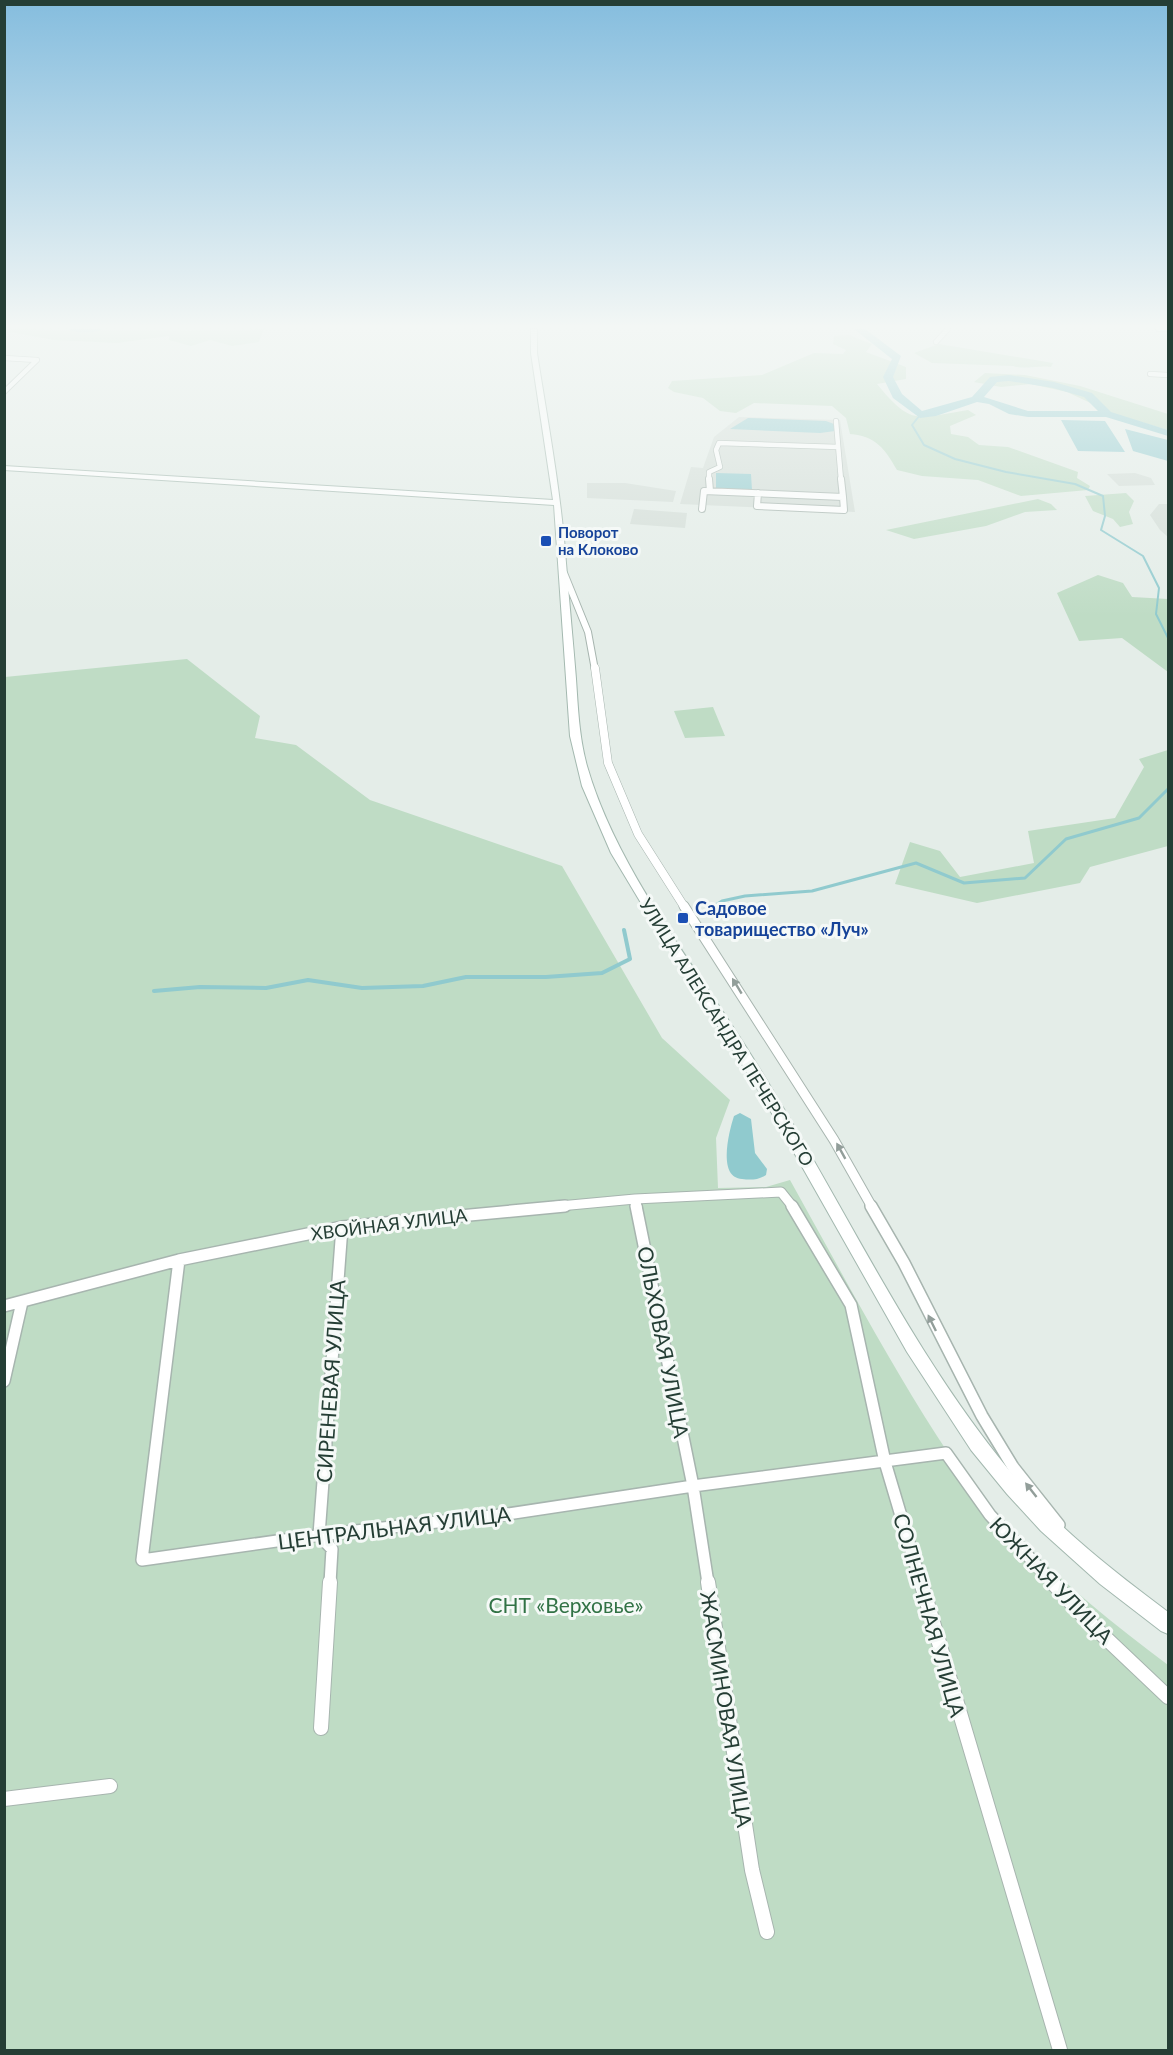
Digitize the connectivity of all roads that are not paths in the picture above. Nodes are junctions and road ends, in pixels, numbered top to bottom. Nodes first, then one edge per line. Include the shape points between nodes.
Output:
1 (545, 425) edge
2 (836, 425) edge
3 (838, 447) junction
4 (4, 468) edge
5 (710, 491) junction
6 (758, 494) junction
7 (843, 497) junction
8 (557, 503) junction
9 (702, 509) dead end
10 (563, 571) junction
11 (781, 1192) joint
12 (635, 1199) junction
13 (342, 1227) junction
14 (179, 1260) junction
15 (22, 1302) junction
16 (4, 1306) edge
17 (4, 1381) edge
18 (946, 1453) joint
19 (885, 1462) junction
20 (693, 1486) junction
21 (319, 1535) junction
22 (1080, 1553) junction
23 (1168, 1624) edge
24 (1168, 1697) edge
25 (321, 1728) dead end
26 (110, 1786) dead end
27 (4, 1799) edge
28 (767, 1932) dead end
29 (1060, 2050) edge

1 - 8 main road, УЛИЦА АЛЕКСАНДРА ПЕЧЕРСКОГО
2 - 3 street
3 - 5 street via 719,443 716,450 720,467 709,472
3 - 7 street
4 - 8 main road
5 - 6 street
5 - 9 street via 704,491
6 - 7 street
6 - 7 street via 757,506 844,510
8 - 10 main road, УЛИЦА АЛЕКСАНДРА ПЕЧЕРСКОГО
22 -> 10 street via 1013,1467 981,1416 904,1263 834,1140 638,834 608,764 588,632
10 - 22 main road, УЛИЦА АЛЕКСАНДРА ПЕЧЕРСКОГО via 575,736 582,772 608,838 771,1098 932,1376 1015,1490
11 - 12 street, ХВОЙНАЯ УЛИЦА
11 - 19 street, СОЛНЕЧНАЯ УЛИЦА via 851,1305
12 - 13 street, ХВОЙНАЯ УЛИЦА
12 - 20 street, ОЛЬХОВАЯ УЛИЦА
13 - 14 street, ХВОЙНАЯ УЛИЦА
13 - 21 street, СИРЕНЕВАЯ УЛИЦА
14 - 15 street, ХВОЙНАЯ УЛИЦА
14 - 21 street, ЦЕНТРАЛЬНАЯ УЛИЦА via 142,1560
15 - 16 street, ХВОЙНАЯ УЛИЦА
15 - 17 street
18 - 19 street, ЦЕНТРАЛЬНАЯ УЛИЦА
18 - 24 street, ЮЖНАЯ УЛИЦА via 990,1515 1092,1624
19 - 20 street, ЦЕНТРАЛЬНАЯ УЛИЦА
19 - 29 street, СОЛНЕЧНАЯ УЛИЦА
20 - 21 street, ЦЕНТРАЛЬНАЯ УЛИЦА via 501,1515
20 - 28 street, ЖАСМИНОВАЯ УЛИЦА via 752,1870
21 - 25 street via 332,1549
22 - 23 main road, УЛИЦА АЛЕКСАНДРА ПЕЧЕРСКОГО
26 - 27 street

